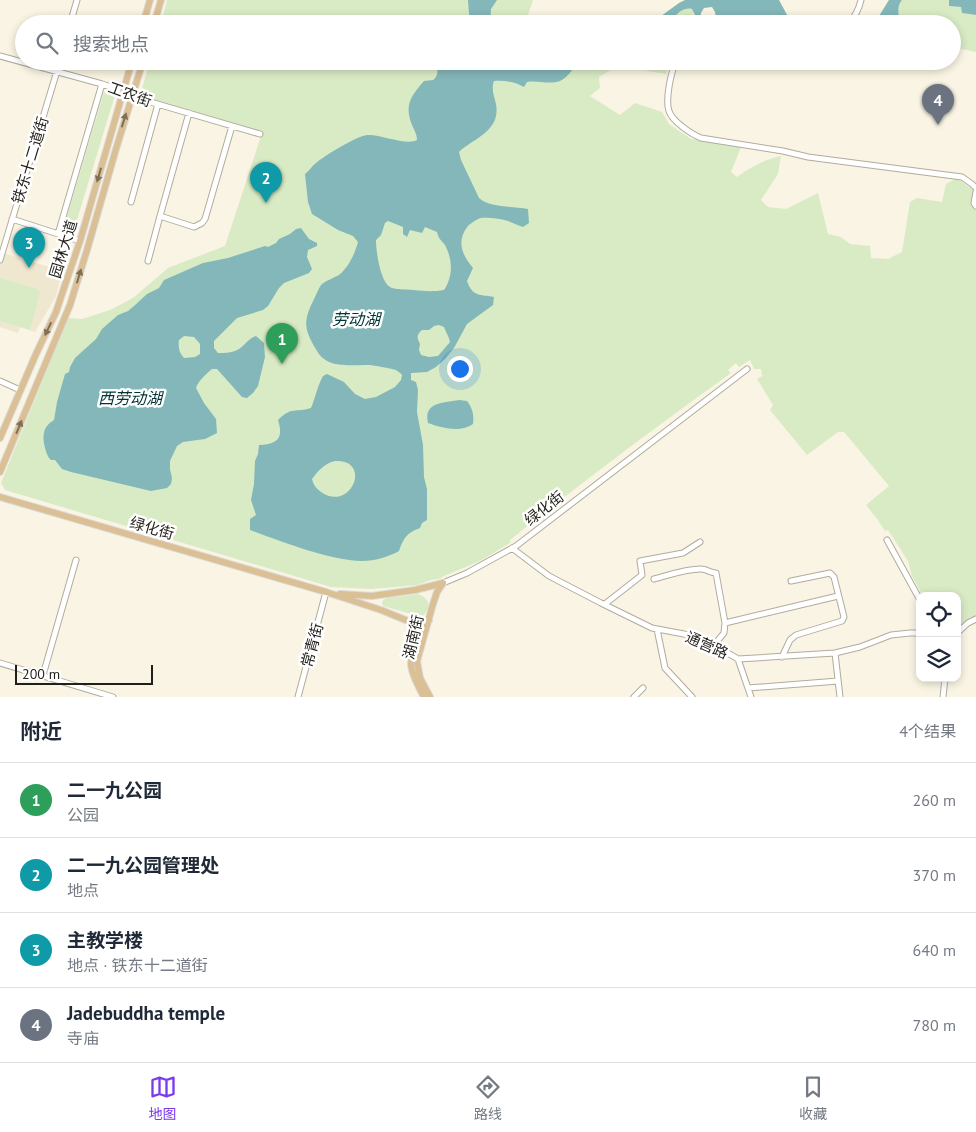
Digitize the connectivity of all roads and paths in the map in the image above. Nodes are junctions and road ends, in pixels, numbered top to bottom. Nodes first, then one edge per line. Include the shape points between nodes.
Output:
1 (77, 0) edge
2 (150, 0) edge
3 (161, 0) edge
4 (860, 0) edge
5 (73, 15) edge
6 (146, 15) edge
7 (157, 15) edge
8 (855, 15) edge
9 (0, 56) edge
10 (15, 60) edge
11 (50, 70) edge
12 (130, 70) edge
13 (140, 70) edge
14 (673, 70) edge
15 (57, 72) junction
16 (126, 83) junction
17 (102, 84) junction
18 (123, 90) junction
19 (133, 94) junction
20 (158, 104) junction
21 (189, 113) junction
22 (232, 126) junction
23 (260, 134) dead end
24 (976, 188) edge
25 (976, 192) edge
26 (131, 202) dead end
27 (976, 206) edge
28 (160, 216) junction
29 (12, 219) junction
30 (58, 234) junction
31 (80, 240) junction
32 (0, 260) edge
33 (148, 261) dead end
34 (747, 369) dead end
35 (0, 381) edge
36 (20, 390) junction
37 (0, 438) edge
38 (0, 472) edge
39 (0, 497) edge
40 (887, 540) dead end
41 (700, 542) dead end
42 (512, 548) junction
43 (76, 560) dead end
44 (654, 579) dead end
45 (791, 581) dead end
46 (443, 583) junction
47 (416, 590) junction
48 (326, 592) junction
49 (916, 593) edge
50 (384, 594) junction
51 (838, 596) junction
52 (433, 604) junction
53 (605, 604) junction
54 (381, 610) junction
55 (976, 619) edge
56 (429, 620) junction
57 (408, 621) junction
58 (726, 623) junction
59 (657, 628) junction
60 (961, 629) edge
61 (916, 633) edge
62 (714, 645) junction
63 (834, 654) junction
64 (782, 657) junction
65 (738, 660) junction
66 (0, 663) edge
67 (43, 676) junction
68 (838, 680) junction
69 (945, 682) edge
70 (643, 688) dead end
71 (748, 688) junction
72 (114, 697) edge
73 (298, 697) edge
74 (424, 697) edge
75 (430, 697) edge
76 (634, 697) edge
77 (692, 697) edge
78 (751, 697) edge
79 (840, 697) edge
80 (943, 697) edge

1 - 5 street
2 - 6 main road
3 - 7 main road
4 - 8 street
9 - 10 street, 工农街
11 - 15 street, 工农街
12 - 16 main road, 园林大道
13 - 19 main road
14 - 24 street via 668,110 672,117 701,138 808,157 962,177
15 - 17 street, 工农街
15 - 29 street, 铁东十二道街
16 - 18 main road, 园林大道
16 - 19 street
17 - 18 street, 工农街
17 - 30 street
18 - 19 street, 工农街
18 -> 31 main road, 园林大道
19 - 20 street, 工农街
38 -> 19 main road via 70,305
20 - 21 street, 工农街
20 - 26 street
21 - 22 street, 工农街
21 - 28 street
22 - 23 street, 工农街
22 - 28 street via 202,223 194,227
25 - 27 street
28 - 33 street
29 - 30 street
29 - 32 street, 铁东十二道街
30 - 31 street
31 -> 36 main road, 园林大道 via 56,312
34 - 42 street, 绿化街
35 - 36 street
36 - 37 main road, 园林大道
39 - 48 main road, 绿化街
40 - 49 street
41 - 53 street via 683,553 640,561 642,576
42 - 46 street, 绿化街
42 - 53 street, 通营路 via 549,576
43 - 67 street
44 - 58 street via 691,570 704,569 716,573
45 - 51 street via 830,573
46 - 47 main road, 绿化街
46 - 52 main road, 湖南街
47 - 50 main road, 绿化街
47 - 52 main road via 429,594
48 - 50 main road, 绿化街 via 360,596
48 - 54 main road, 绿化街
48 - 73 street, 常青街
50 - 54 main road via 378,598
51 - 58 street
51 - 64 street via 844,617 842,621 796,635
52 - 56 main road, 湖南街
53 - 59 street, 通营路
54 - 57 main road, 绿化街
55 - 60 street
56 - 57 main road, 绿化街 via 421,623
56 - 75 main road, 湖南街 via 417,661 420,678
57 - 74 main road, 湖南街 via 417,630 411,657 412,674
58 - 62 street via 724,633
59 - 62 street, 通营路
59 - 77 street via 665,668
61 - 63 street, 通营路 via 891,634
62 - 65 street, 通营路
63 - 64 street, 通营路
63 - 68 street
64 - 65 street, 通营路
65 - 71 street
66 - 67 street
67 - 72 street
68 - 71 street
68 - 79 street
69 - 80 street
70 - 76 street
71 - 78 street

